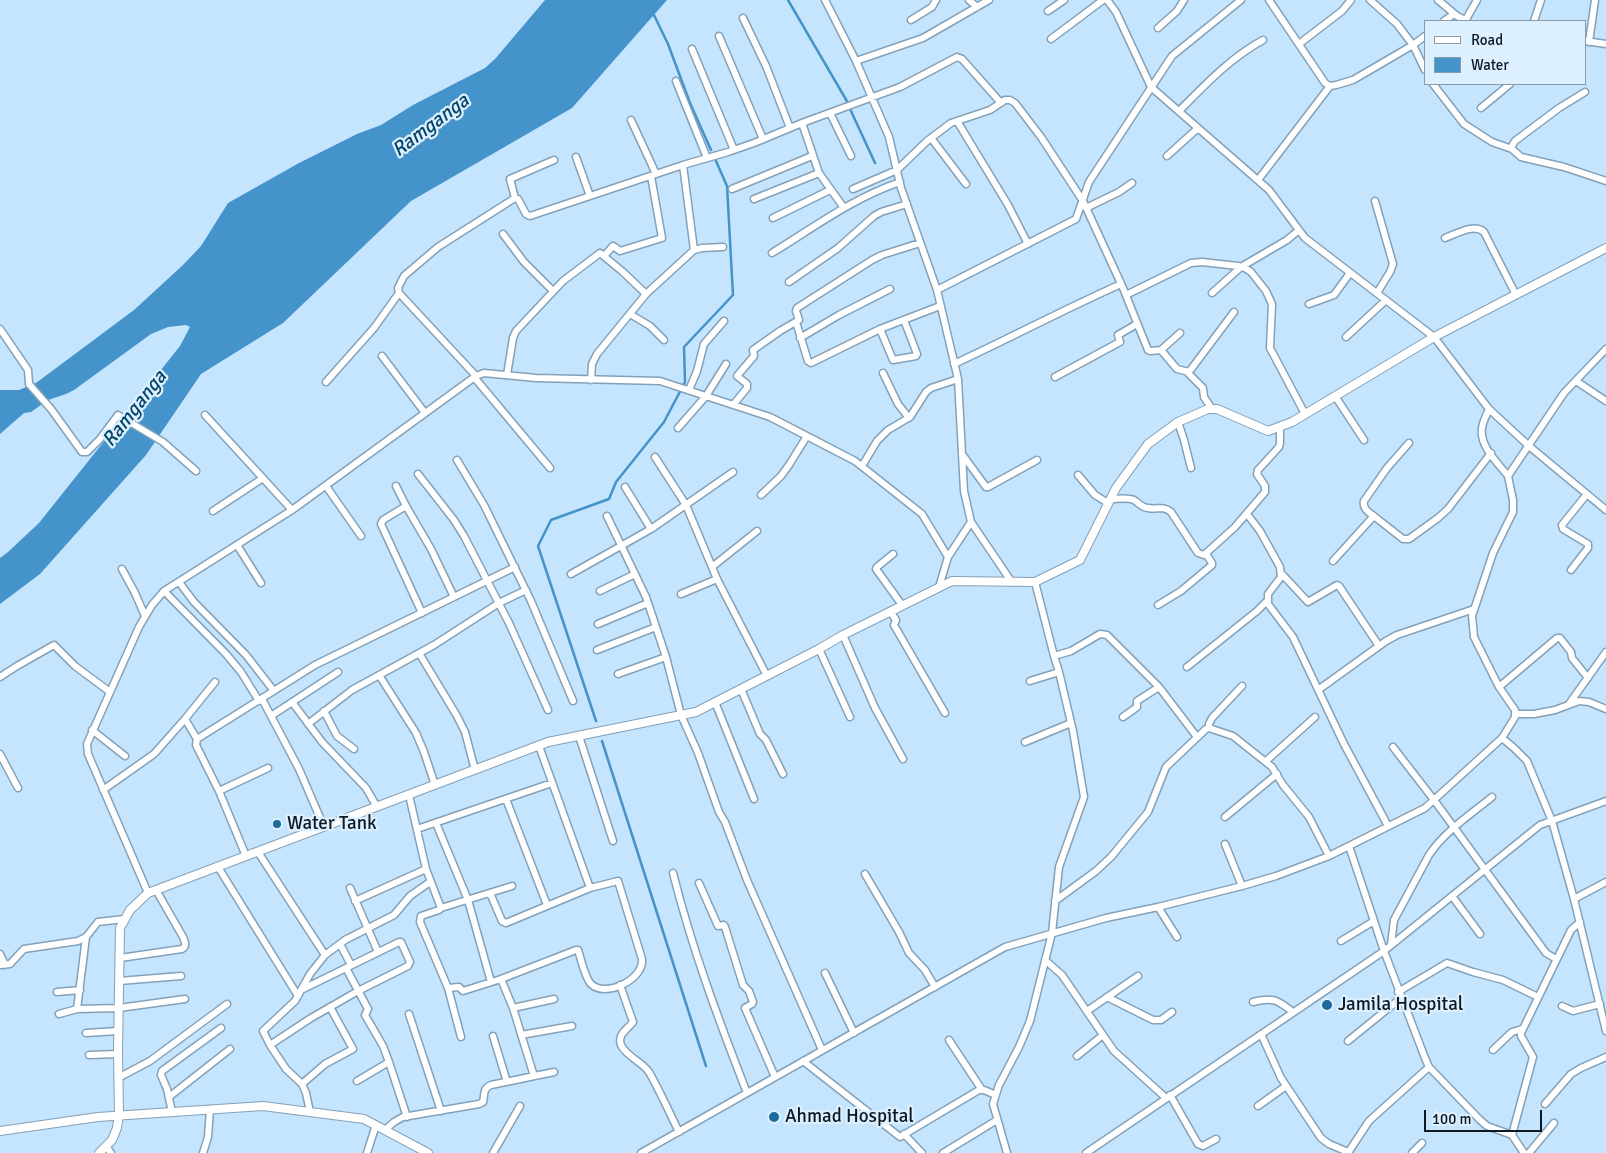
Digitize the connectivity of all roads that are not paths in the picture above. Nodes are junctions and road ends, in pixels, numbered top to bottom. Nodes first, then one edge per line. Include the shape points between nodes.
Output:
1 (825, 0) edge
2 (936, 0) edge
3 (969, 0) edge
4 (989, 0) edge
5 (1064, 0) edge
6 (1103, 0) edge
7 (1108, 0) edge
8 (1184, 0) edge
9 (1241, 0) edge
10 (1269, 0) edge
11 (1351, 0) edge
12 (1370, 0) edge
13 (1438, 0) edge
14 (1477, 0) edge
15 (1541, 0) edge
16 (1595, 0) edge
17 (977, 7) junction
18 (1048, 11) dead end
19 (1454, 14) junction
20 (743, 18) dead end
21 (910, 20) dead end
22 (1445, 20) edge
23 (1464, 20) edge
24 (1467, 20) edge
25 (1534, 20) edge
26 (1158, 28) dead end
27 (719, 36) dead end
28 (1424, 37) edge
29 (1051, 39) dead end
30 (1263, 40) dead end
31 (1587, 42) edge
32 (1299, 44) junction
33 (1606, 44) edge
34 (1413, 45) junction
35 (692, 50) dead end
36 (856, 62) junction
37 (1424, 68) edge
38 (676, 81) dead end
39 (1434, 85) edge
40 (1509, 85) edge
41 (1330, 86) junction
42 (1151, 87) junction
43 (1585, 92) dead end
44 (872, 98) junction
45 (1001, 103) junction
46 (1481, 108) dead end
47 (1179, 111) junction
48 (830, 113) junction
49 (631, 120) dead end
50 (957, 121) junction
51 (802, 124) junction
52 (790, 128) junction
53 (1198, 128) junction
54 (931, 138) junction
55 (763, 139) junction
56 (1512, 149) junction
57 (734, 150) junction
58 (812, 156) junction
59 (851, 156) dead end
60 (1167, 156) dead end
61 (576, 157) dead end
62 (706, 158) junction
63 (554, 160) dead end
64 (683, 165) junction
65 (897, 170) junction
66 (819, 173) junction
67 (654, 175) junction
68 (1258, 180) junction
69 (1606, 181) edge
70 (900, 182) junction
71 (1132, 183) dead end
72 (966, 184) dead end
73 (732, 189) dead end
74 (853, 189) dead end
75 (830, 190) junction
76 (590, 196) junction
77 (515, 198) junction
78 (754, 199) dead end
79 (1083, 201) junction
80 (1375, 201) dead end
81 (907, 204) junction
82 (844, 208) junction
83 (1086, 208) junction
84 (773, 218) dead end
85 (1299, 230) junction
86 (503, 234) dead end
87 (1444, 238) dead end
88 (920, 243) junction
89 (1028, 244) junction
90 (724, 247) dead end
91 (1606, 248) edge
92 (694, 250) junction
93 (772, 253) dead end
94 (604, 256) junction
95 (1241, 267) junction
96 (1350, 273) junction
97 (789, 282) dead end
98 (1121, 284) junction
99 (890, 289) dead end
100 (937, 290) junction
101 (553, 291) junction
102 (399, 293) junction
103 (1212, 293) dead end
104 (1377, 293) junction
105 (646, 294) junction
106 (1126, 295) junction
107 (1516, 295) junction
108 (1386, 300) junction
109 (1309, 304) dead end
110 (940, 306) junction
111 (1234, 312) dead end
112 (630, 314) junction
113 (904, 320) junction
114 (724, 321) dead end
115 (796, 322) junction
116 (1137, 324) junction
117 (0, 329) edge
118 (880, 329) junction
119 (1180, 333) dead end
120 (1346, 337) dead end
121 (1434, 337) junction
122 (800, 338) junction
123 (664, 340) dead end
124 (1606, 349) edge
125 (1160, 350) junction
126 (382, 356) dead end
127 (726, 364) dead end
128 (954, 364) junction
129 (1189, 372) junction
130 (883, 373) dead end
131 (475, 376) junction
132 (507, 376) junction
133 (1055, 376) dead end
134 (958, 379) junction
135 (591, 380) junction
136 (1576, 381) junction
137 (326, 382) dead end
138 (686, 389) junction
139 (706, 396) junction
140 (1334, 396) junction
141 (1606, 401) edge
142 (733, 405) junction
143 (1212, 409) junction
144 (1489, 409) junction
145 (425, 413) junction
146 (1305, 414) junction
147 (205, 415) dead end
148 (909, 418) junction
149 (1178, 422) junction
150 (1280, 426) junction
151 (678, 428) dead end
152 (807, 436) junction
153 (1364, 440) dead end
154 (1409, 443) dead end
155 (1529, 446) junction
156 (1491, 453) junction
157 (962, 454) junction
158 (655, 457) dead end
159 (457, 460) dead end
160 (1037, 460) dead end
161 (862, 466) junction
162 (550, 468) dead end
163 (1191, 468) dead end
164 (196, 471) dead end
165 (733, 472) dead end
166 (418, 474) dead end
167 (1078, 475) dead end
168 (1508, 476) junction
169 (262, 478) junction
170 (326, 486) junction
171 (396, 486) dead end
172 (625, 487) dead end
173 (1587, 494) junction
174 (761, 495) dead end
175 (1109, 501) junction
176 (686, 505) junction
177 (406, 506) junction
178 (292, 510) junction
179 (1606, 510) edge
180 (213, 511) dead end
181 (1247, 514) junction
182 (607, 516) dead end
183 (1375, 517) junction
184 (971, 522) junction
185 (651, 529) junction
186 (757, 531) dead end
187 (361, 536) dead end
188 (236, 545) junction
189 (622, 547) junction
190 (893, 554) dead end
191 (1206, 554) junction
192 (948, 557) junction
193 (1334, 561) dead end
194 (515, 567) junction
195 (712, 567) junction
196 (122, 568) dead end
197 (1571, 570) dead end
198 (1282, 573) junction
199 (571, 574) dead end
200 (634, 574) junction
201 (717, 580) junction
202 (487, 581) junction
203 (1011, 581) junction
204 (179, 582) junction
205 (1035, 582) junction
206 (260, 583) dead end
207 (939, 587) junction
208 (526, 590) junction
209 (164, 591) junction
210 (600, 591) dead end
211 (681, 594) dead end
212 (454, 597) junction
213 (1267, 601) junction
214 (648, 603) junction
215 (498, 604) junction
216 (902, 605) junction
217 (1158, 606) dead end
218 (1474, 610) junction
219 (890, 611) junction
220 (422, 613) junction
221 (145, 616) junction
222 (598, 624) dead end
223 (656, 627) junction
224 (843, 635) junction
225 (1379, 646) junction
226 (819, 649) junction
227 (597, 650) dead end
228 (1606, 652) edge
229 (419, 653) junction
230 (1054, 656) junction
231 (666, 657) junction
232 (1187, 667) dead end
233 (338, 672) dead end
234 (1059, 672) junction
235 (618, 674) dead end
236 (379, 675) junction
237 (767, 676) junction
238 (0, 677) edge
239 (1588, 678) junction
240 (1030, 681) dead end
241 (215, 682) dead end
242 (1242, 686) dead end
243 (1159, 687) junction
244 (1499, 687) junction
245 (742, 689) junction
246 (1318, 690) junction
247 (274, 691) junction
248 (110, 692) junction
249 (260, 700) junction
250 (292, 702) junction
251 (573, 702) dead end
252 (715, 702) junction
253 (1568, 705) junction
254 (1606, 709) edge
255 (548, 710) dead end
256 (324, 712) junction
257 (945, 713) dead end
258 (1515, 714) junction
259 (681, 715) junction
260 (271, 716) junction
261 (850, 717) dead end
262 (1123, 717) dead end
263 (1315, 717) dead end
264 (185, 719) junction
265 (1071, 723) junction
266 (308, 724) junction
267 (1209, 728) junction
268 (92, 730) junction
269 (579, 736) junction
270 (1197, 737) junction
271 (1502, 738) junction
272 (197, 739) junction
273 (1025, 742) dead end
274 (539, 746) junction
275 (1393, 747) dead end
276 (354, 749) dead end
277 (0, 754) edge
278 (125, 756) dead end
279 (903, 759) dead end
280 (1266, 760) junction
281 (268, 768) dead end
282 (475, 770) junction
283 (783, 774) dead end
284 (1277, 774) junction
285 (552, 783) junction
286 (435, 785) junction
287 (18, 788) dead end
288 (104, 790) junction
289 (219, 790) junction
290 (409, 795) junction
291 (1492, 797) dead end
292 (754, 798) dead end
293 (506, 799) junction
294 (1434, 800) junction
295 (1606, 801) edge
296 (377, 807) junction
297 (1225, 818) dead end
298 (1552, 821) junction
299 (436, 822) junction
300 (1388, 826) junction
301 (324, 827) junction
302 (1453, 827) junction
303 (417, 829) junction
304 (613, 841) dead end
305 (1225, 844) dead end
306 (1349, 846) junction
307 (258, 852) junction
308 (246, 856) junction
309 (1329, 856) junction
310 (218, 867) junction
311 (426, 869) junction
312 (1485, 869) junction
313 (673, 873) dead end
314 (865, 874) dead end
315 (430, 882) junction
316 (1606, 882) edge
317 (699, 883) dead end
318 (512, 886) dead end
319 (1242, 886) junction
320 (350, 888) dead end
321 (590, 888) junction
322 (152, 892) junction
323 (490, 893) junction
324 (1452, 896) junction
325 (1574, 899) junction
326 (468, 900) junction
327 (355, 901) junction
328 (1055, 901) junction
329 (547, 905) junction
330 (1158, 907) junction
331 (440, 908) junction
332 (124, 919) junction
333 (1374, 921) junction
334 (1580, 922) junction
335 (367, 929) junction
336 (1052, 933) junction
337 (1480, 934) dead end
338 (86, 937) junction
339 (1177, 937) dead end
340 (1341, 941) dead end
341 (340, 944) junction
342 (1391, 945) junction
343 (1384, 951) junction
344 (378, 952) junction
345 (0, 954) edge
346 (325, 955) junction
347 (120, 958) junction
348 (1556, 959) junction
349 (1046, 960) junction
350 (2, 965) edge
351 (348, 966) junction
352 (825, 973) dead end
353 (180, 976) dead end
354 (1138, 976) dead end
355 (501, 979) junction
356 (119, 981) junction
357 (491, 982) junction
358 (620, 985) junction
359 (934, 986) junction
360 (448, 988) junction
361 (80, 990) junction
362 (358, 991) junction
363 (57, 992) dead end
364 (299, 993) junction
365 (1400, 995) junction
366 (1538, 996) junction
367 (1107, 997) junction
368 (185, 999) dead end
369 (554, 999) dead end
370 (1253, 1002) dead end
371 (227, 1004) dead end
372 (1600, 1004) junction
373 (1562, 1006) dead end
374 (330, 1007) junction
375 (118, 1008) junction
376 (513, 1008) junction
377 (78, 1009) junction
378 (1087, 1011) junction
379 (1172, 1012) dead end
380 (1293, 1012) junction
381 (59, 1014) dead end
382 (409, 1014) dead end
383 (572, 1026) dead end
384 (221, 1028) dead end
385 (1522, 1029) junction
386 (118, 1031) junction
387 (1606, 1031) edge
388 (86, 1033) dead end
389 (854, 1033) junction
390 (521, 1034) junction
391 (1261, 1034) junction
392 (1103, 1035) junction
393 (493, 1036) dead end
394 (461, 1037) dead end
395 (949, 1040) dead end
396 (1348, 1041) dead end
397 (270, 1046) junction
398 (230, 1050) dead end
399 (822, 1050) junction
400 (1493, 1050) dead end
401 (118, 1054) junction
402 (89, 1055) dead end
403 (1077, 1056) dead end
404 (1606, 1057) edge
405 (803, 1061) junction
406 (390, 1062) junction
407 (1429, 1067) junction
408 (554, 1072) dead end
409 (534, 1076) junction
410 (775, 1077) junction
411 (118, 1078) junction
412 (357, 1081) dead end
413 (507, 1082) junction
414 (302, 1084) junction
415 (1286, 1086) junction
416 (982, 1090) junction
417 (747, 1093) junction
418 (996, 1095) junction
419 (169, 1097) junction
420 (1168, 1097) junction
421 (1545, 1104) dead end
422 (520, 1106) dead end
423 (1258, 1106) dead end
424 (210, 1109) junction
425 (441, 1110) junction
426 (172, 1112) junction
427 (310, 1112) junction
428 (119, 1115) junction
429 (407, 1116) junction
430 (997, 1120) junction
431 (1554, 1122) dead end
432 (376, 1125) junction
433 (385, 1130) junction
434 (0, 1131) edge
435 (679, 1132) junction
436 (904, 1134) junction
437 (1512, 1135) junction
438 (1216, 1139) dead end
439 (1422, 1143) dead end
440 (108, 1150) edge
441 (99, 1153) edge
442 (203, 1153) edge
443 (367, 1153) edge
444 (428, 1153) edge
445 (493, 1153) edge
446 (641, 1153) edge
447 (922, 1153) edge
448 (943, 1153) edge
449 (1007, 1153) edge
450 (1086, 1153) edge
451 (1348, 1153) edge
452 (1412, 1153) edge
453 (1524, 1153) edge
454 (1529, 1153) edge

1 - 36 street
2 - 21 street via 932,7
3 - 17 street
4 - 17 street
5 - 18 street
6 - 29 street
7 - 42 street
8 - 26 street
9 - 42 street via 1172,56
10 - 32 street
11 - 32 street via 1342,11
12 - 34 street via 1397,24
13 - 19 street
14 - 24 street
15 - 25 street
16 - 31 street
17 - 36 street via 923,38
19 - 22 street
19 - 23 street
20 - 52 street
27 - 55 street
28 - 34 street
30 - 47 street via 1244,50
31 - 33 street
32 - 41 street via 1322,81
34 - 37 street
34 - 41 street via 1353,80
35 - 57 street
36 - 44 street
38 - 62 street
39 - 56 street via 1464,124 1492,142
40 - 46 street
41 - 68 street
42 - 47 street
42 - 79 street via 1089,182
43 - 56 street via 1515,141
44 - 45 street via 957,57
44 - 48 street
44 - 65 street via 889,137
45 - 50 street
45 - 79 street via 1007,100 1015,103
47 - 53 street
48 - 51 street
48 - 59 street
49 - 67 street
50 - 54 street
50 - 89 street
51 - 52 street
51 - 58 street
52 - 55 street
53 - 60 street
53 - 68 street
54 - 65 street
54 - 72 street
55 - 57 street
56 - 69 street via 1522,157
57 - 62 street
58 - 66 street
58 - 73 street
61 - 76 street
62 - 64 street
63 - 77 street via 512,178
64 - 67 street
64 - 92 street
65 - 70 street
65 - 74 street
66 - 75 street
66 - 78 street
67 - 76 street
67 - 94 street via 662,238 620,251 614,246
68 - 85 street
70 - 81 street
70 - 82 street
71 - 83 street
75 - 82 street
75 - 84 street
76 - 77 street via 530,216
77 - 102 street via 438,247 404,276
79 - 83 street
79 - 89 street via 1076,219
80 - 104 street via 1393,264
81 - 88 street
81 - 97 street via 874,216 838,248
82 - 93 street
83 - 98 street
85 - 95 street
85 - 96 street
86 - 101 street via 520,258
87 - 107 street via 1481,229
88 - 100 street
88 - 115 street via 882,255 843,278 796,310 799,320
89 - 100 street
90 - 92 street
91 - 107 street
92 - 105 street
94 - 101 street via 600,253
94 - 105 street
95 - 103 street
95 - 106 street via 1191,263
95 - 146 street via 1251,272 1269,296 1272,304 1270,348
96 - 104 street
96 - 109 street via 1334,295
98 - 106 street
98 - 128 street
99 - 122 street
100 - 110 street
101 - 132 street via 514,334
102 - 131 street
102 - 137 street via 374,328
104 - 108 street
105 - 112 street
106 - 116 street
107 - 121 street
108 - 120 street
108 - 121 street
110 - 113 street
110 - 128 street
111 - 129 street
112 - 123 street via 650,326
112 - 135 street via 594,358
113 - 118 street
113 - 118 street via 916,356 893,360
114 - 138 street via 704,344 697,371
115 - 122 street
115 - 142 street via 754,348 754,356 737,374 747,388
116 - 125 street via 1148,350
116 - 133 street via 1118,335 1120,342
117 - 164 street via 28,370 29,384 82,452 87,452 119,416 162,442
118 - 122 street via 811,364
119 - 125 street
121 - 140 street
121 - 144 street
124 - 136 street
125 - 129 street via 1176,368
126 - 145 street
127 - 139 street
128 - 134 street
129 - 143 street via 1203,388 1204,397
130 - 148 street via 898,404
131 - 132 street via 484,373
131 - 145 street
131 - 162 street
132 - 135 street
134 - 148 street via 931,388
134 - 157 street
135 - 138 street via 660,381
136 - 141 street
136 - 155 street via 1564,393
138 - 139 street
139 - 142 street
139 - 151 street
140 - 146 street
140 - 153 street
142 - 152 street via 770,417
143 - 149 street
143 - 150 street via 1268,431
144 - 155 street
144 - 156 street via 1482,428 1483,439
145 - 170 street
146 - 150 street
147 - 169 street
148 - 161 street via 882,435
149 - 163 street
149 - 175 street via 1148,444
150 - 181 street via 1279,447 1257,474 1265,492
152 - 161 street
152 - 174 street via 785,470
154 - 183 street via 1364,502 1365,509
155 - 168 street
155 - 173 street
156 - 168 street
156 - 183 street via 1448,509 1409,539 1403,539
157 - 160 street via 986,487
157 - 184 street via 964,491
158 - 176 street
159 - 194 street
161 - 192 street via 922,514
165 - 176 street
166 - 202 street via 454,520
167 - 175 street via 1095,495
168 - 218 street via 1513,512 1493,553
169 - 178 street
169 - 180 street
170 - 178 street
170 - 187 street
171 - 177 street
172 - 185 street
173 - 179 street
173 - 197 street via 1562,525 1563,529 1588,544
175 - 191 street via 1133,499 1146,508 1168,509 1198,553
175 - 205 street via 1080,560
176 - 185 street
176 - 195 street
177 - 212 street
177 - 220 street via 381,524
178 - 188 street
181 - 191 street
181 - 198 street via 1260,531
182 - 189 street
183 - 193 street
184 - 192 street
184 - 203 street
185 - 189 street
186 - 195 street
188 - 204 street
188 - 206 street
189 - 199 street
189 - 200 street
190 - 216 street via 876,569
191 - 217 street via 1212,565
192 - 207 street
194 - 202 street
194 - 208 street
195 - 201 street
196 - 221 street
198 - 213 street
198 - 225 street via 1308,602 1339,586
200 - 210 street
200 - 214 street
201 - 211 street
201 - 237 street
202 - 212 street
202 - 215 street
203 - 205 street
203 - 207 street via 952,581
204 - 209 street
204 - 247 street via 246,655
205 - 230 street
207 - 216 street
208 - 215 street
208 - 251 street
209 - 221 street
209 - 249 street via 226,654
212 - 220 street
213 - 232 street
213 - 246 street via 1293,637
214 - 222 street
214 - 223 street
215 - 229 street
215 - 255 street
216 - 219 street
218 - 225 street via 1397,635
218 - 244 street via 1474,637
219 - 224 street
219 - 257 street via 896,620 894,625
220 - 247 street via 315,665
221 - 248 street
223 - 227 street
223 - 231 street
224 - 226 street
224 - 279 street via 875,708
225 - 246 street
226 - 237 street
226 - 261 street
228 - 239 street
229 - 236 street
229 - 282 street via 465,732
230 - 234 street
230 - 243 street via 1103,633
231 - 235 street
231 - 259 street
233 - 250 street
234 - 240 street
234 - 265 street
236 - 256 street via 352,690
236 - 286 street via 416,733
237 - 245 street
238 - 248 street via 54,645 75,666
239 - 244 street via 1557,638
239 - 253 street
241 - 264 street
242 - 267 street via 1210,720
243 - 262 street via 1137,701 1137,707
243 - 270 street
244 - 258 street
245 - 252 street
245 - 283 street via 760,734
246 - 300 street
247 - 249 street
248 - 268 street
249 - 260 street
249 - 272 street
250 - 260 street
250 - 266 street
252 - 259 street via 696,712
252 - 292 street
253 - 254 street via 1589,702
253 - 258 street via 1534,714
256 - 266 street
256 - 276 street via 337,736
258 - 271 street
259 - 269 street
259 - 399 street via 747,880
260 - 301 street
263 - 280 street
264 - 272 street
264 - 288 street via 154,754
265 - 273 street
265 - 328 street via 1084,797 1059,866
266 - 296 street via 366,788
267 - 270 street
267 - 280 street via 1234,736
268 - 278 street
268 - 288 street via 87,744 88,754
269 - 274 street
269 - 304 street
270 - 328 street via 1166,767 1148,812 1111,857
271 - 294 street
271 - 298 street via 1527,761
272 - 289 street via 196,745
274 - 282 street
274 - 285 street
275 - 294 street
277 - 287 street
280 - 284 street
281 - 289 street
282 - 286 street
284 - 297 street
284 - 309 street via 1309,817
285 - 293 street
285 - 321 street
286 - 290 street
288 - 322 street
289 - 308 street
290 - 296 street
290 - 303 street
291 - 302 street
293 - 299 street
293 - 329 street
294 - 300 street via 1425,808
294 - 302 street
295 - 298 street
296 - 301 street
298 - 312 street via 1540,825
298 - 325 street
299 - 303 street
299 - 326 street
300 - 306 street
301 - 307 street
302 - 312 street
302 - 342 street via 1429,855 1394,920
303 - 311 street
305 - 319 street
306 - 309 street
306 - 333 street
307 - 308 street
307 - 346 street
308 - 310 street
309 - 319 street
310 - 322 street
310 - 364 street
311 - 315 street
311 - 327 street
312 - 324 street
312 - 348 street via 1546,953
313 - 417 street via 692,944
314 - 359 street via 909,953
315 - 331 street
315 - 335 street via 410,896 394,915
316 - 325 street
317 - 410 street via 718,926 725,927 743,985 753,1002 745,1008
318 - 323 street
319 - 330 street
320 - 327 street
321 - 329 street
321 - 358 street via 616,880 620,882 643,962 635,978
322 - 332 street via 133,906
322 - 347 street via 183,936 184,947 182,950
323 - 326 street
323 - 329 street via 506,923
324 - 337 street
324 - 342 street
325 - 334 street
326 - 331 street
326 - 357 street
327 - 335 street
328 - 336 street
330 - 336 street
330 - 339 street
331 - 360 street via 421,916 420,920
332 - 338 street via 98,922
332 - 347 street via 120,928
333 - 340 street
333 - 343 street
334 - 348 street via 1571,930
334 - 372 street
335 - 341 street
335 - 344 street
336 - 349 street
336 - 359 street via 1005,947
338 - 350 street via 24,949 10,964
338 - 361 street
341 - 346 street
341 - 351 street
342 - 343 street
343 - 365 street
343 - 380 street
344 - 351 street
344 - 362 street via 401,942 410,964
345 - 350 street
346 - 364 street
347 - 356 street
348 - 366 street
349 - 378 street via 1062,975
349 - 418 street via 1030,1021
351 - 362 street
351 - 364 street
352 - 389 street
353 - 356 street
354 - 367 street
355 - 357 street
355 - 358 street via 577,950 592,985 605,990
355 - 376 street
356 - 375 street
357 - 360 street via 463,991 459,986
358 - 435 street via 633,1022 624,1031 621,1044 648,1072
359 - 389 street
360 - 394 street
361 - 363 street
361 - 377 street
362 - 374 street
362 - 406 street via 368,1009 365,1015
364 - 397 street via 262,1032
365 - 366 street via 1447,963 1498,978
365 - 396 street
365 - 407 street
366 - 385 street
367 - 378 street
367 - 379 street via 1154,1020 1161,1020
368 - 375 street
369 - 376 street
370 - 380 street via 1272,999
371 - 411 street via 150,1061
372 - 373 street via 1578,1011
372 - 387 street
374 - 397 street
374 - 414 street via 353,1049 325,1064
375 - 377 street
375 - 386 street
376 - 390 street
377 - 381 street
378 - 392 street
380 - 391 street
382 - 425 street
383 - 390 street
384 - 419 street via 162,1071
385 - 400 street via 1512,1032
385 - 437 street via 1521,1036 1533,1057
386 - 388 street
386 - 401 street
389 - 399 street
390 - 409 street
391 - 415 street
391 - 420 street
392 - 403 street
392 - 420 street via 1126,1063
393 - 413 street
395 - 416 street
397 - 414 street
398 - 419 street
399 - 405 street
401 - 402 street
401 - 411 street
404 - 421 street via 1571,1074
405 - 410 street
405 - 436 street via 900,1136
406 - 412 street
406 - 429 street
407 - 437 street via 1487,1126
407 - 451 street via 1369,1121
408 - 409 street
409 - 413 street
410 - 417 street
411 - 428 street
413 - 425 street via 486,1087 483,1102 479,1104
414 - 427 street
415 - 423 street
415 - 451 street via 1321,1138
416 - 418 street
416 - 436 street
417 - 435 street
418 - 430 street via 993,1104
419 - 426 street
420 - 438 street via 1198,1144 1203,1146
420 - 450 street
422 - 445 street
424 - 426 street
424 - 427 street via 263,1106
424 - 442 street
425 - 429 street
426 - 428 street
427 - 432 street via 364,1119
428 - 434 street
428 - 440 street
429 - 433 street
430 - 448 street
430 - 449 street
431 - 454 street
432 - 433 street
432 - 443 street
433 - 444 street
435 - 446 street
436 - 447 street
437 - 453 street
439 - 452 street
440 - 441 street

